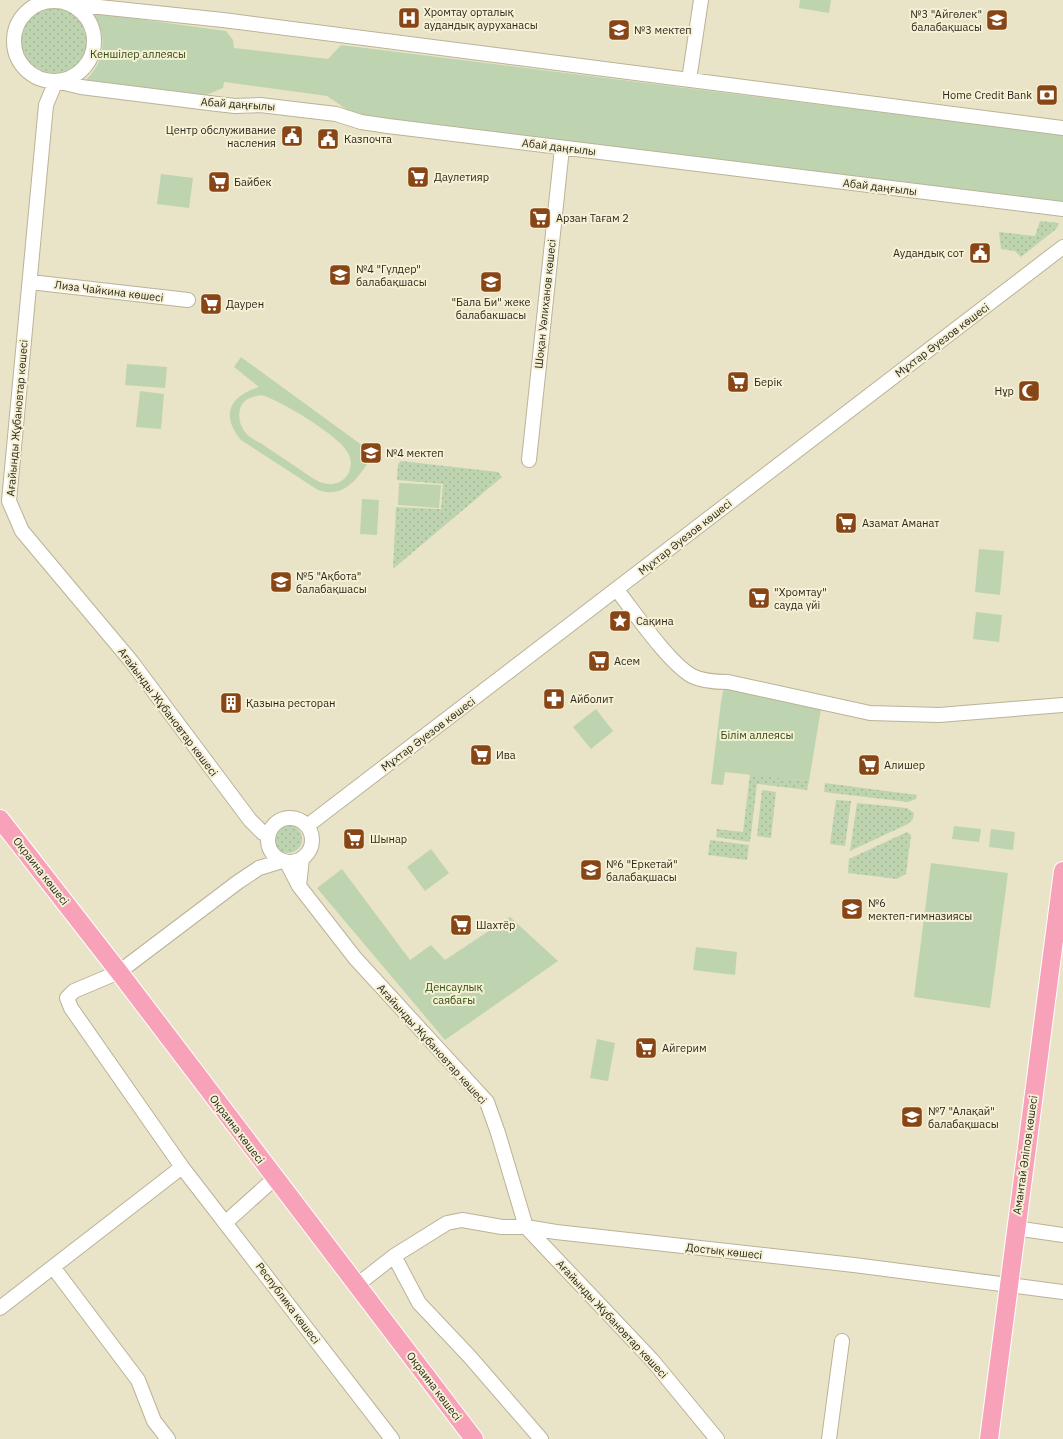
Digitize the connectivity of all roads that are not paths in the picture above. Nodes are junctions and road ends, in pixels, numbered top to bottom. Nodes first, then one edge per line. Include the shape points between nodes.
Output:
1 (22, 0) edge
2 (701, 0) edge
3 (60, 1) edge
4 (19, 21) junction
5 (37, 77) junction
6 (689, 80) junction
7 (56, 81) junction
8 (46, 104) junction
9 (1063, 128) edge
10 (562, 148) junction
11 (1063, 208) edge
12 (1063, 247) edge
13 (30, 282) junction
14 (188, 300) dead end
15 (529, 460) dead end
16 (617, 590) junction
17 (1063, 705) edge
18 (0, 819) edge
19 (307, 826) junction
20 (268, 834) junction
21 (270, 851) junction
22 (302, 858) junction
23 (285, 862) junction
24 (259, 868) junction
25 (1063, 871) edge
26 (299, 886) junction
27 (119, 972) junction
28 (182, 1167) junction
29 (275, 1178) junction
30 (225, 1222) junction
31 (526, 1227) junction
32 (1015, 1228) junction
33 (1063, 1235) edge
34 (394, 1256) junction
35 (54, 1267) junction
36 (357, 1285) junction
37 (1008, 1285) junction
38 (1063, 1292) edge
39 (0, 1308) edge
40 (842, 1341) dead end
41 (168, 1439) edge
42 (392, 1439) edge
43 (474, 1439) edge
44 (541, 1439) edge
45 (717, 1439) edge
46 (829, 1439) edge
47 (989, 1439) edge

1 - 4 street
2 - 6 street
3 - 4 street via 40,3 32,7
3 - 6 street
3 - 7 street via 82,11 90,22 95,39 89,61 81,71
4 - 5 street via 15,34 15,48 22,65
5 - 7 street
5 - 8 street
6 - 9 street
7 - 8 street
7 - 10 street, Абай даңғылы via 81,87 234,106 260,105 328,113 361,122
8 - 13 street, Ағайынды Жұбановтар көшесі
10 - 11 street, Абай даңғылы
10 - 15 street, Шоқан Уәлиханов көшесі
12 - 16 street, Мұхтар Әуезов көшесі
13 - 14 street, Лиза Чайкина көшесі
13 - 20 street, Ағайынды Жұбановтар көшесі via 9,501 14,513 22,531 131,661 250,820 262,833
16 - 17 street via 681,669 693,677 728,682 870,713 940,715
16 - 19 street, Мұхтар Әуезов көшесі
18 - 27 main road, Окраина көшесі
19 - 20 street via 301,821 284,818 275,823
19 - 22 street via 312,839 311,846
20 - 21 street via 267,843
21 - 23 street
21 - 24 street
22 - 23 street
22 - 26 street
23 - 24 street
23 - 26 street, Ағайынды Жұбановтар көшесі
24 - 27 street
25 - 32 main road, Амантай Әліпов көшесі
26 - 31 street, Ағайынды Жұбановтар көшесі via 355,958 486,1102 498,1132
27 - 28 street, Республика көшесі via 74,991 67,998 71,1008
27 - 29 main road, Окраина көшесі
28 - 30 street, Республика көшесі
28 - 35 street
29 - 30 street
29 - 36 main road, Окраина көшесі
30 - 42 street, Республика көшесі
31 - 34 street, Достық көшесі via 502,1227 462,1220 447,1223
31 - 37 street, Достық көшесі
31 - 45 street, Ағайынды Жұбановтар көшесі via 652,1360
32 - 33 street
32 - 37 main road, Амантай Әліпов көшесі
34 - 36 street, Достық көшесі
34 - 44 street via 419,1303
35 - 39 street
35 - 41 street via 138,1380 154,1421
36 - 43 main road, Окраина көшесі
37 - 38 street, Достық көшесі
37 - 47 main road, Амантай Әліпов көшесі
40 - 46 street

